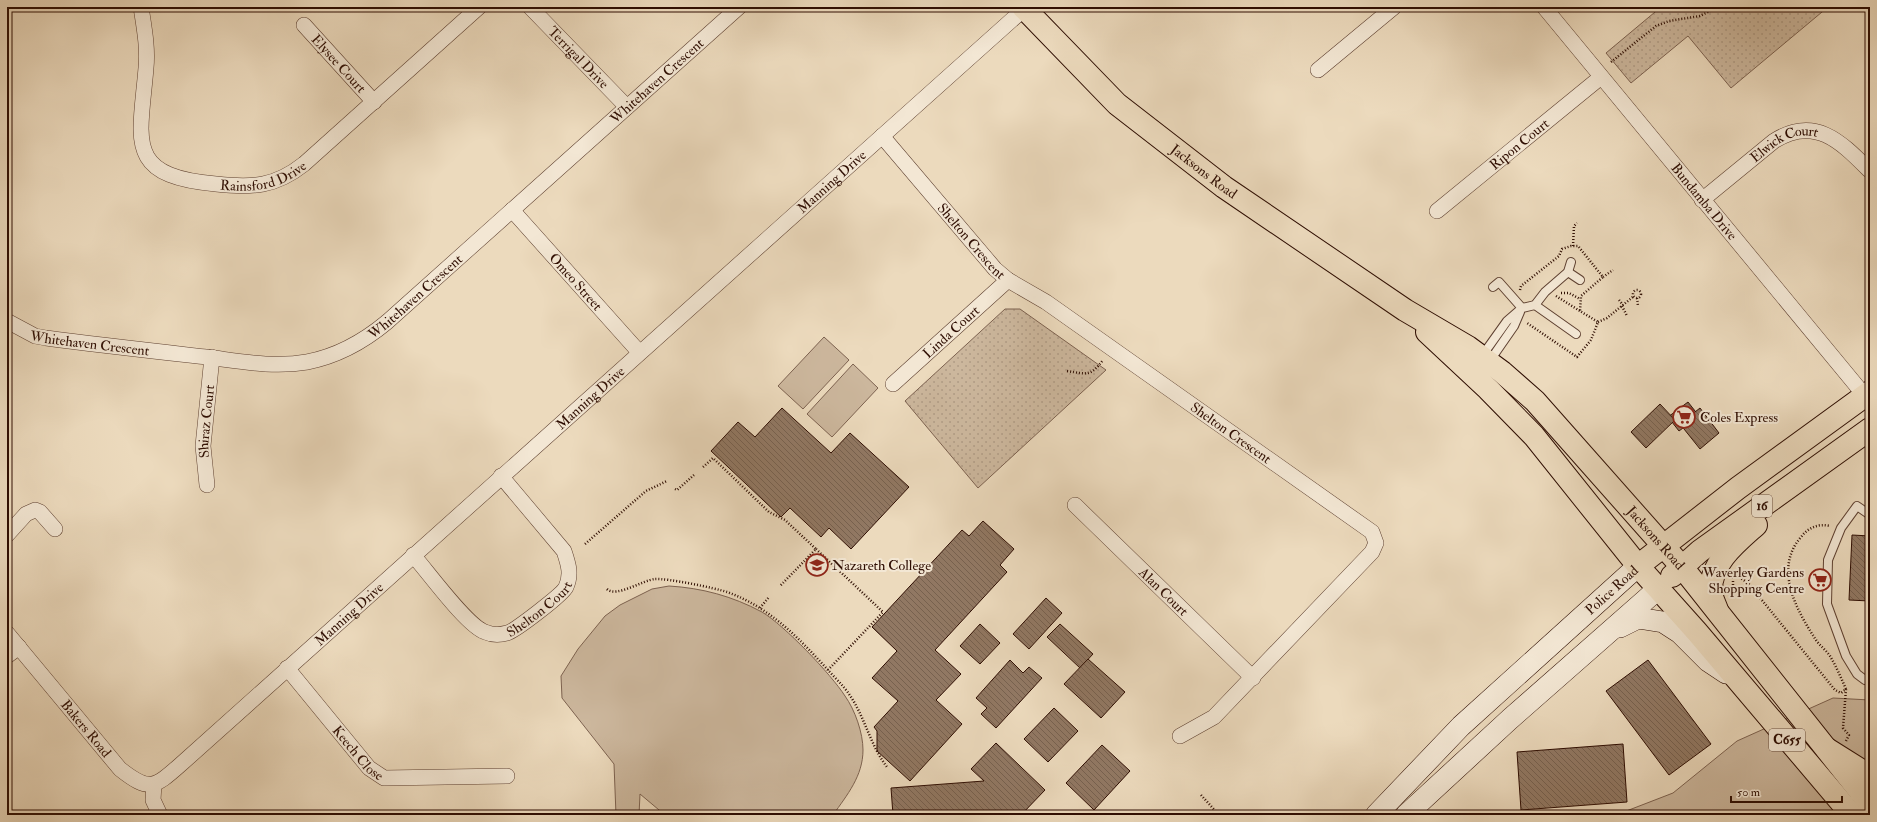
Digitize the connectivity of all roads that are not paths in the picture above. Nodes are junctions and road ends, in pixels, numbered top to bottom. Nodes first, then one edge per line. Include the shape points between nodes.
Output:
1 (141, 7) edge
2 (479, 7) edge
3 (530, 7) edge
4 (739, 7) edge
5 (1394, 7) edge
6 (1544, 7) edge
7 (1023, 8) edge
8 (304, 25) dead end
9 (1318, 70) dead end
10 (1601, 77) junction
11 (374, 102) junction
12 (627, 107) junction
13 (882, 136) junction
14 (1869, 170) edge
15 (1702, 200) junction
16 (512, 210) junction
17 (1437, 211) dead end
18 (1571, 262) dead end
19 (1568, 272) junction
20 (1008, 280) junction
21 (1580, 280) dead end
22 (1493, 287) dead end
23 (1535, 305) junction
24 (1522, 308) junction
25 (1405, 310) junction
26 (7, 321) edge
27 (1576, 334) dead end
28 (640, 352) junction
29 (212, 357) junction
30 (1485, 359) junction
31 (894, 384) dead end
32 (1867, 394) edge
33 (1870, 429) edge
34 (1844, 448) junction
35 (501, 476) junction
36 (207, 484) dead end
37 (1075, 505) dead end
38 (1870, 514) edge
39 (55, 529) dead end
40 (7, 534) edge
41 (1663, 545) junction
42 (413, 555) junction
43 (1638, 566) junction
44 (1682, 567) junction
45 (1659, 588) junction
46 (1725, 606) junction
47 (1610, 631) junction
48 (7, 633) edge
49 (13, 652) edge
50 (287, 668) junction
51 (1253, 678) junction
52 (1870, 681) edge
53 (1741, 684) junction
54 (1510, 719) junction
55 (1461, 726) junction
56 (1180, 736) dead end
57 (1837, 748) junction
58 (507, 776) dead end
59 (1870, 776) edge
60 (154, 784) junction
61 (1870, 804) edge
62 (160, 815) edge
63 (1376, 815) edge
64 (1406, 815) edge
65 (1852, 815) edge

1 - 11 street, Rainsford Drive via 146,46 139,130 141,144 152,163 168,176 185,181 232,186 273,182 284,178 304,164
2 - 11 street, Rainsford Drive
3 - 12 street, Terrigal Drive
4 - 12 street, Whitehaven Crescent
5 - 9 street
6 - 10 street, Bundamba Drive
7 - 13 street, Manning Drive
7 - 25 main road, Jacksons Road via 1117,104 1224,187
8 - 11 street, Elysee Court
10 - 15 street, Bundamba Drive
10 - 17 street, Ripon Court
12 - 16 street, Whitehaven Crescent
13 - 20 street, Shelton Crescent via 986,261
13 - 28 street, Manning Drive
14 - 15 street, Elwick Court via 1835,139 1816,132 1794,132 1774,141
15 - 32 street, Bundamba Drive
16 - 28 street, Omeo Street
16 - 29 street, Whitehaven Crescent via 387,322 358,344 324,358 292,364 255,363
18 - 19 lane
19 - 21 lane
19 - 23 lane via 1545,292
20 - 31 street, Linda Court
20 - 51 street, Shelton Crescent via 1046,302 1372,532 1376,543 1372,552
22 - 24 lane via 1499,282
23 - 24 lane
23 - 27 lane
24 - 30 lane via 1507,321
25 - 30 main road, Jacksons Road
25 - 43 main road, Jacksons Road via 1534,436
26 - 29 street, Whitehaven Crescent via 34,336
28 - 35 street, Manning Drive
29 - 36 street, Shiraz Court via 203,446
30 - 41 main road, Jacksons Road via 1535,402
32 - 41 main road, Police Road / 16 via 1796,444
33 - 34 main road, 16
34 - 44 main road, 16 via 1700,551
34 - 46 main road via 1729,550 1714,573 1711,592
35 - 42 street, Manning Drive
35 - 42 street, Shelton Court via 564,552 570,567 563,592 516,629 502,634 486,633 471,623
37 - 51 street, Alan Court
38 - 52 lane via 1857,506 1841,528 1828,560 1827,604 1846,656 1857,674
39 - 40 street via 35,510 26,514
41 - 43 main road, Police Road / 16
41 - 44 main road, Jacksons Road / C655
42 - 50 street, Manning Drive
43 - 45 main road, Jacksons Road / C655
43 - 55 main road, Police Road / 16
44 - 45 main road, 16
44 - 46 main road, Jacksons Road / C655
45 - 47 main road, 16
45 - 53 main road, Jacksons Road / C655
46 - 57 main road, Jacksons Road / C655
47 - 53 main road via 1638,618 1663,622 1680,633 1708,661
47 - 54 main road, 16
48 - 49 street, Bakers Road
49 - 60 street, Bakers Road via 120,769 140,783
50 - 58 street, Keech Close via 369,768 384,778
50 - 60 street, Manning Drive via 164,779
51 - 56 street, Shelton Crescent via 1214,716
53 - 65 main road, Jacksons Road / C655
54 - 55 main road via 1485,730 1464,746 1458,744 1457,740
54 - 64 main road, 16
55 - 63 main road, Police Road / 16
57 - 59 main road
57 - 61 main road, Jacksons Road / C655
60 - 62 street via 153,800

